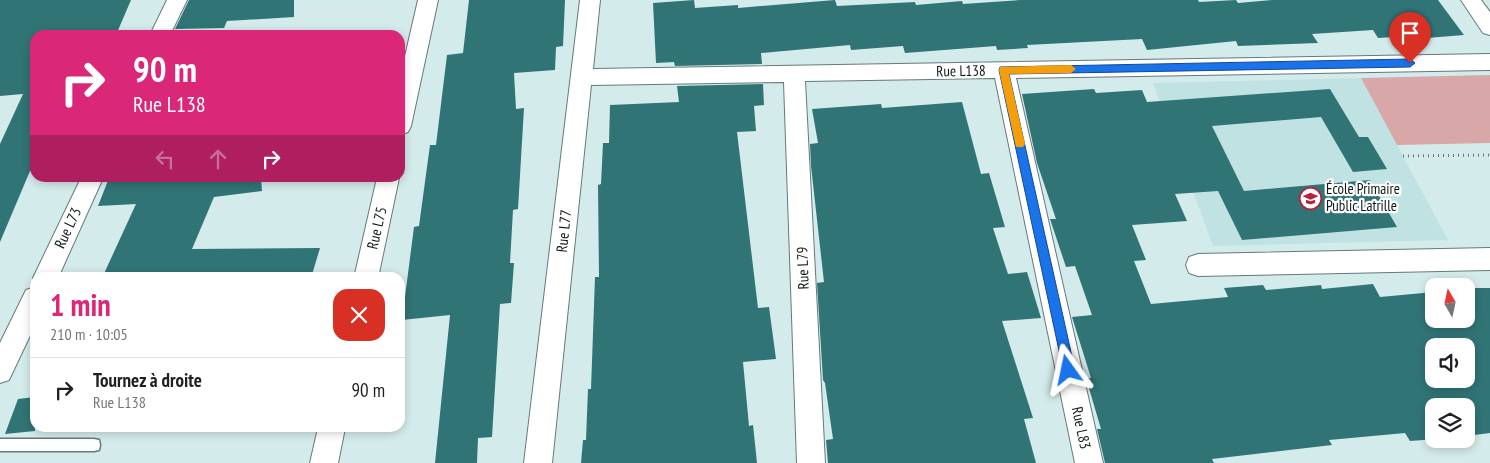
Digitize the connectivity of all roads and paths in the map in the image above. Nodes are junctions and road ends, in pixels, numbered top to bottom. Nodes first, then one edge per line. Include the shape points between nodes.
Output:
1 (177, 0) edge
2 (428, 0) edge
3 (590, 0) edge
4 (1471, 0) edge
5 (1490, 28) edge
6 (162, 30) edge
7 (1490, 62) edge
8 (1004, 70) junction
9 (794, 74) junction
10 (582, 77) junction
11 (405, 104) edge
12 (1490, 155) edge
13 (1403, 156) dead end
14 (90, 182) edge
15 (387, 182) edge
16 (1490, 260) edge
17 (1198, 265) dead end
18 (48, 272) edge
19 (367, 272) edge
20 (30, 308) edge
21 (0, 371) edge
22 (331, 432) edge
23 (0, 445) edge
24 (94, 445) dead end
25 (324, 463) edge
26 (538, 463) edge
27 (811, 463) edge
28 (1089, 463) edge

1 - 6 street
2 - 11 street
3 - 10 street, Rue L77
4 - 5 street
7 - 8 street, Rue L138
8 - 9 street, Rue L138
8 - 28 street, Rue L83
9 - 10 street, Rue L138
9 - 27 street, Rue L79
10 - 26 street, Rue L77
12 - 13 path
14 - 18 street, Rue L73
15 - 19 street, Rue L75
16 - 17 street
20 - 21 street
22 - 25 street
23 - 24 lane

